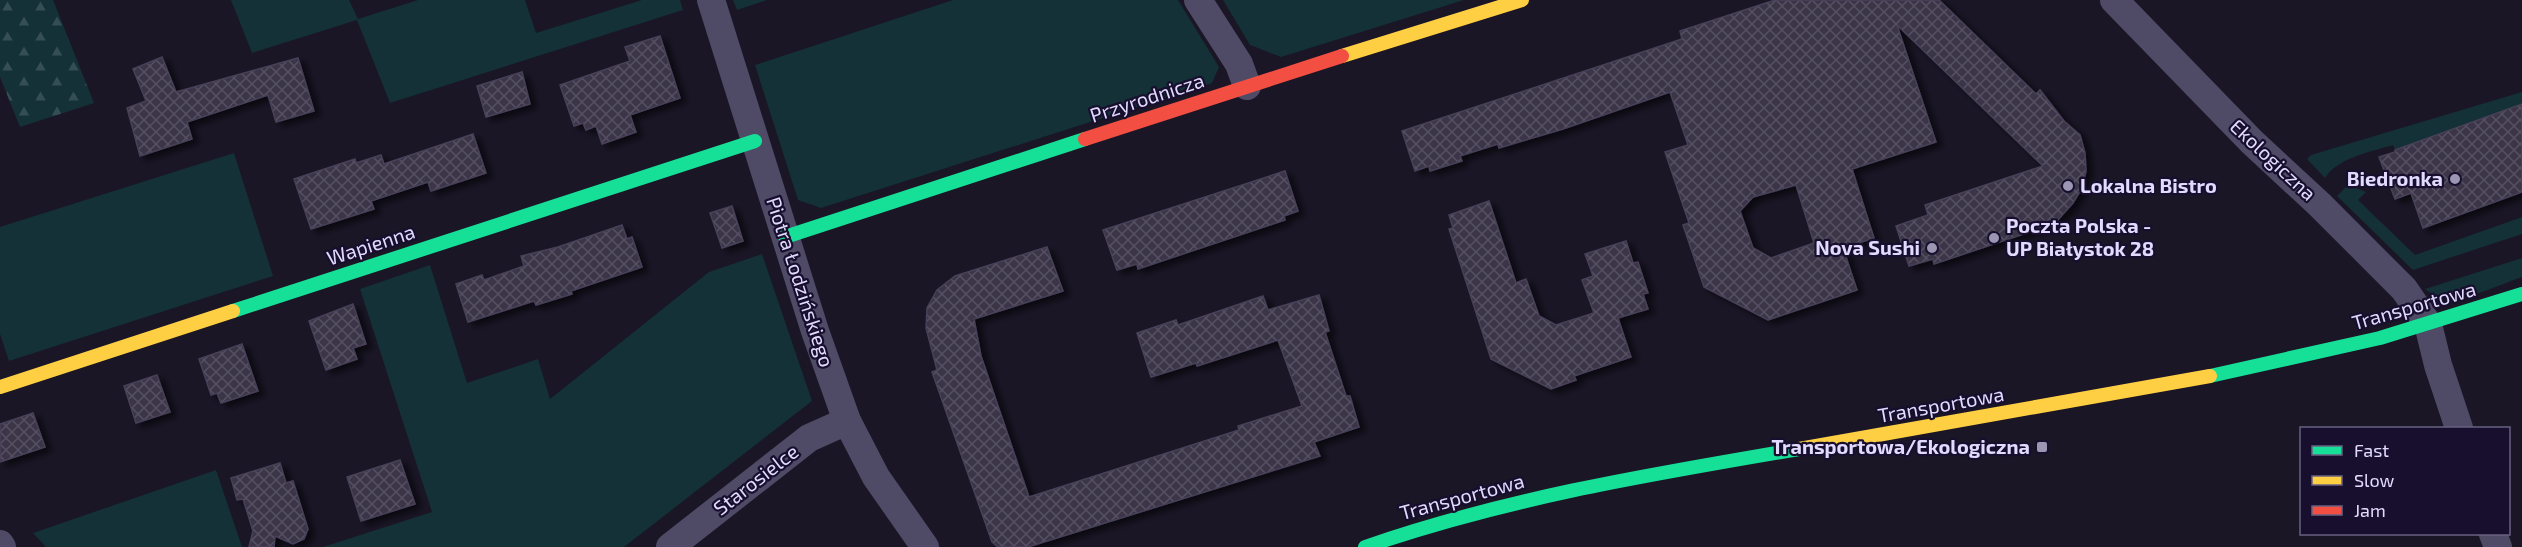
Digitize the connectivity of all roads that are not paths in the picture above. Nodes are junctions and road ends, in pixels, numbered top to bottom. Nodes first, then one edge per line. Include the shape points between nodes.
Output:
1 (711, 0) edge
2 (1198, 0) edge
3 (1522, 0) edge
4 (2114, 0) edge
5 (1248, 86) junction
6 (754, 141) junction
7 (786, 237) junction
8 (2522, 294) edge
9 (2428, 324) junction
10 (0, 387) edge
11 (847, 421) junction
12 (2458, 427) edge
13 (670, 547) edge
14 (925, 547) edge
15 (1365, 547) edge

1 - 6 street, Piotra Łodzińskiego
2 - 5 street via 1239,64
3 - 5 street, Przyrodnicza
4 - 9 street, Ekologiczna via 2252,142 2396,279
5 - 7 street, Przyrodnicza
6 - 7 street, Piotra Łodzińskiego
6 - 10 street, Wapienna
7 - 11 street, Piotra Łodzińskiego
8 - 9 street, Transportowa
9 - 12 street
9 - 15 street, Transportowa via 2145,390 1570,488 1462,515
11 - 13 street, Starosielce via 808,438
11 - 14 street, Piotra Łodzińskiego via 876,477

